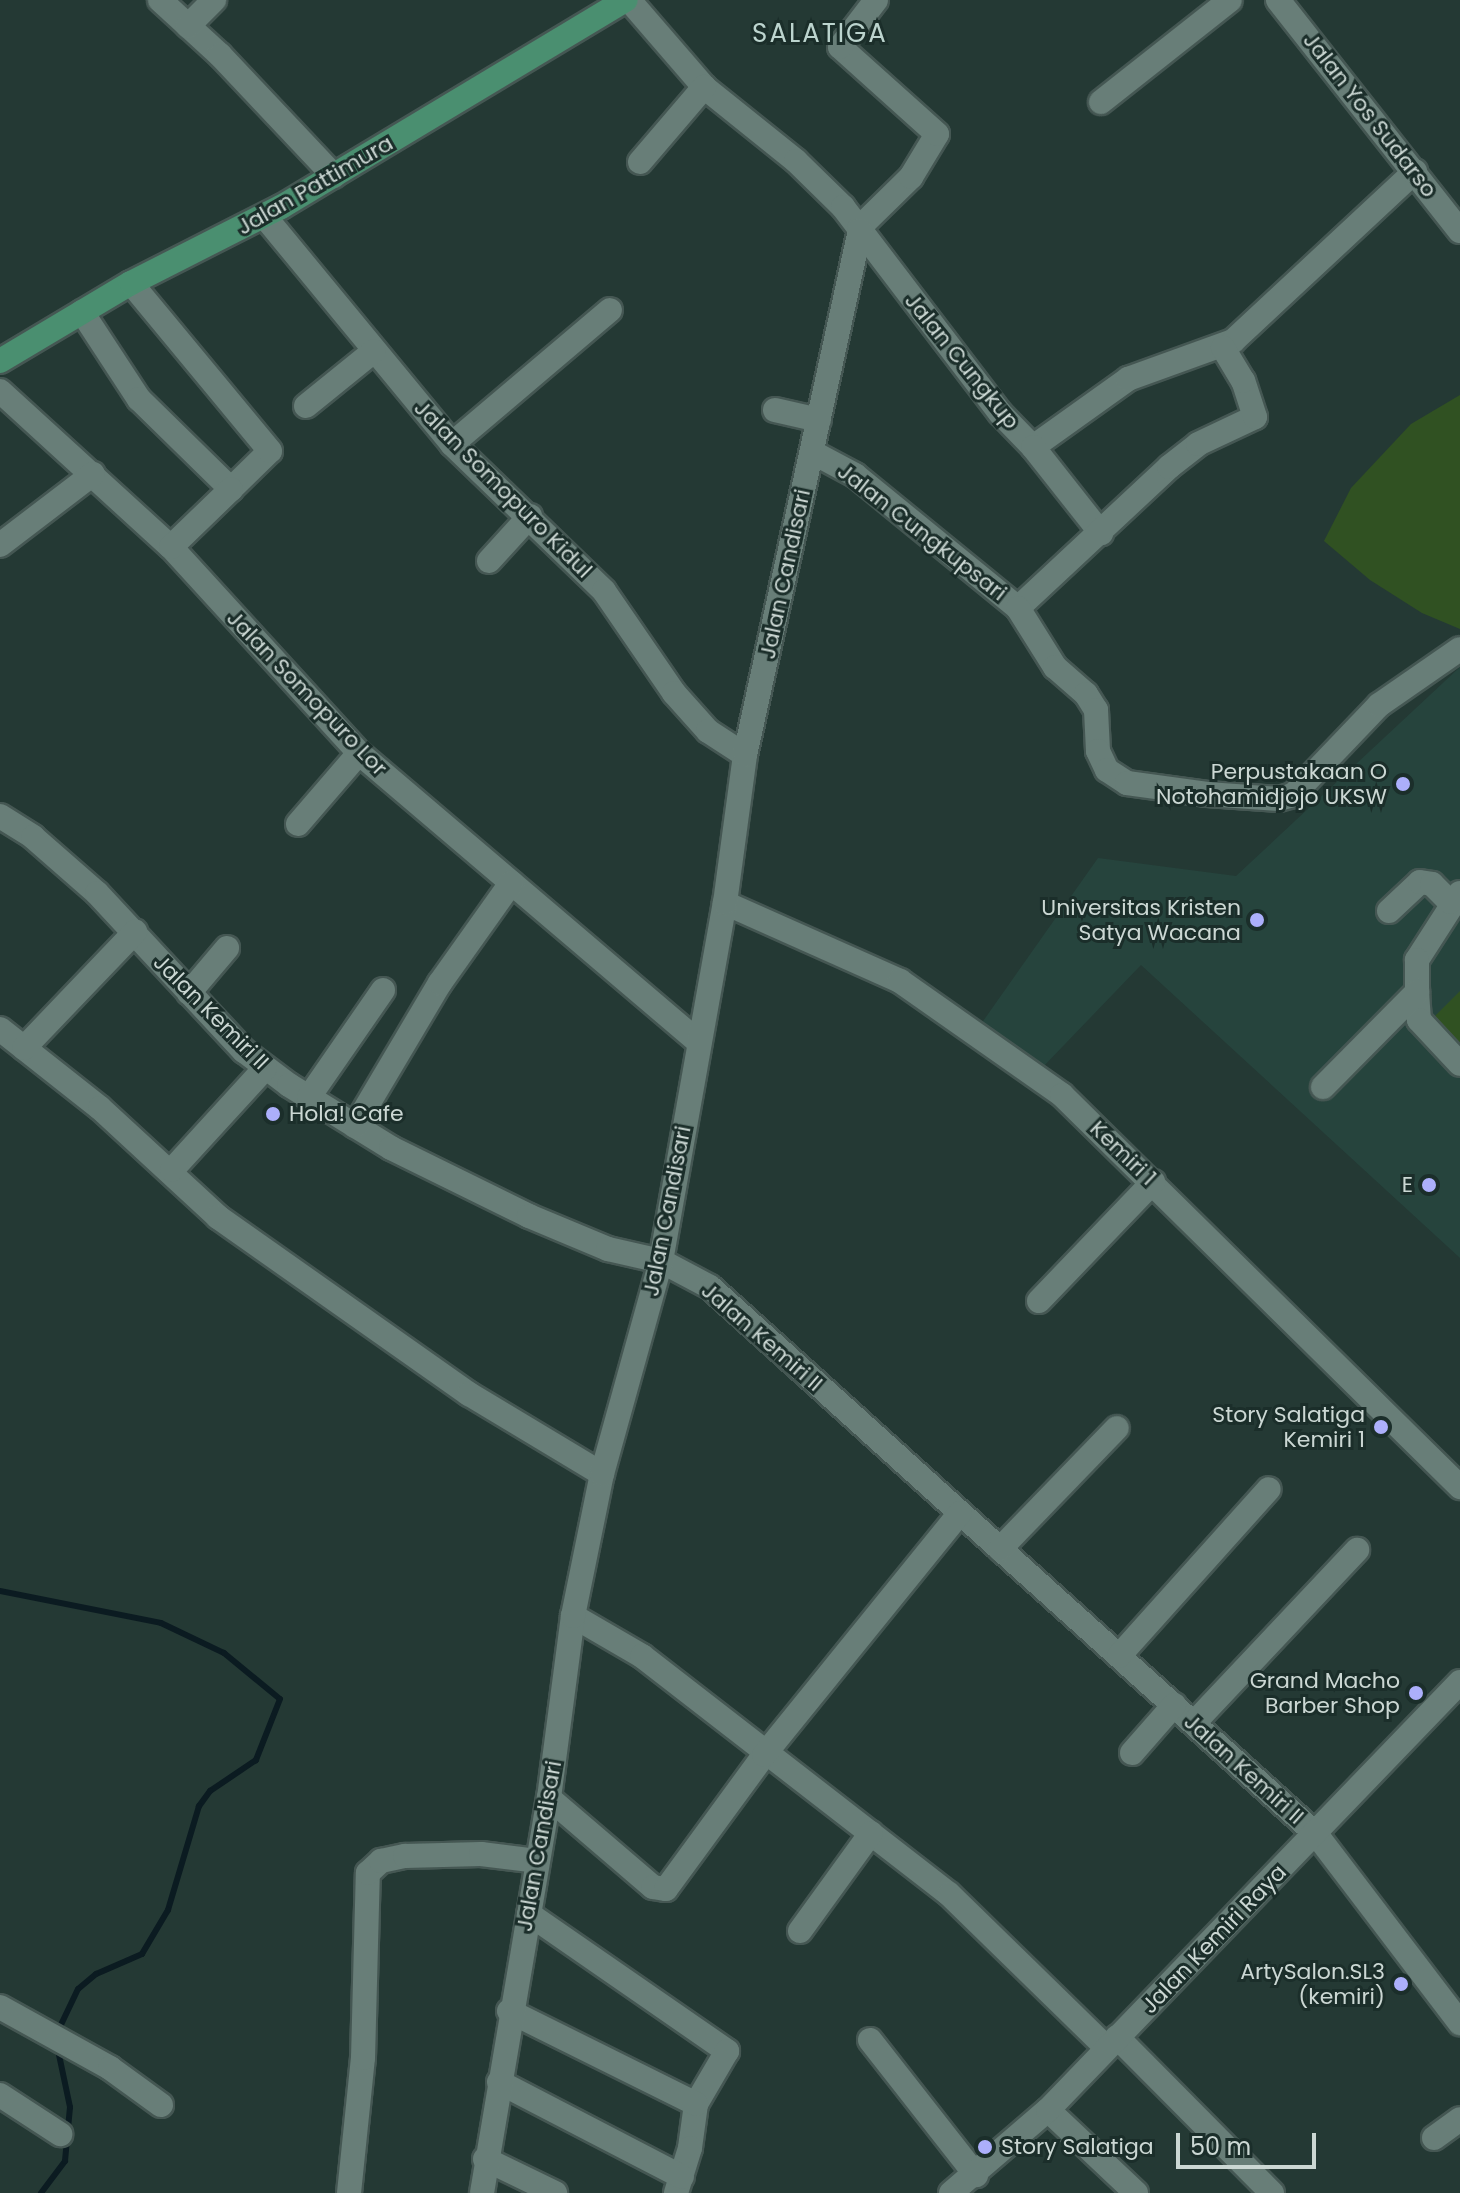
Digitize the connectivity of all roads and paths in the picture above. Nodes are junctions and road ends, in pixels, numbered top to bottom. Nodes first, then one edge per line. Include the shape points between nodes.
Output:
1 (160, 0) edge
2 (214, 0) edge
3 (876, 0) edge
4 (1230, 0) edge
5 (1278, 0) edge
6 (615, 3) edge
7 (188, 26) junction
8 (704, 87) junction
9 (1101, 102) dead end
10 (640, 162) dead end
11 (1415, 171) junction
12 (334, 176) junction
13 (265, 217) junction
14 (860, 229) junction
15 (1460, 231) edge
16 (131, 283) junction
17 (610, 310) dead end
18 (82, 312) junction
19 (1223, 348) junction
20 (374, 351) junction
21 (0, 361) edge
22 (0, 391) edge
23 (306, 406) dead end
24 (775, 410) dead end
25 (819, 420) junction
26 (452, 444) junction
27 (1033, 447) junction
28 (812, 452) junction
29 (93, 474) junction
30 (231, 489) junction
31 (530, 516) junction
32 (1101, 533) junction
33 (0, 545) edge
34 (171, 547) junction
35 (489, 561) dead end
36 (1018, 608) junction
37 (1460, 649) edge
38 (359, 753) junction
39 (745, 755) junction
40 (0, 816) edge
41 (298, 824) dead end
42 (511, 883) junction
43 (1455, 898) edge
44 (725, 903) junction
45 (1389, 911) dead end
46 (135, 932) junction
47 (227, 948) dead end
48 (383, 990) dead end
49 (1417, 992) junction
50 (189, 993) junction
51 (0, 1029) edge
52 (699, 1042) junction
53 (24, 1048) junction
54 (1460, 1064) edge
55 (265, 1068) junction
56 (1323, 1087) dead end
57 (309, 1097) junction
58 (355, 1126) junction
59 (172, 1170) junction
60 (1153, 1182) junction
61 (661, 1261) junction
62 (1039, 1301) dead end
63 (1117, 1428) dead end
64 (602, 1474) junction
65 (1460, 1487) edge
66 (1269, 1489) dead end
67 (960, 1513) junction
68 (1000, 1549) junction
69 (1357, 1550) dead end
70 (573, 1616) junction
71 (1119, 1656) junction
72 (1460, 1682) edge
73 (1174, 1705) junction
74 (1194, 1723) junction
75 (1132, 1753) dead end
76 (764, 1755) junction
77 (549, 1798) junction
78 (871, 1833) junction
79 (1316, 1834) junction
80 (537, 1861) junction
81 (529, 1914) junction
82 (800, 1931) dead end
83 (0, 2007) edge
84 (509, 2011) junction
85 (1460, 2023) edge
86 (870, 2040) dead end
87 (1111, 2042) junction
88 (499, 2082) junction
89 (0, 2095) edge
90 (696, 2104) junction
91 (161, 2105) dead end
92 (1048, 2110) junction
93 (1460, 2119) edge
94 (60, 2134) dead end
95 (1434, 2138) dead end
96 (485, 2159) junction
97 (679, 2185) edge
98 (963, 2186) edge
99 (349, 2193) edge
100 (482, 2193) edge
101 (555, 2193) edge
102 (1136, 2193) edge
103 (1272, 2193) edge

1 - 7 street
2 - 7 street
3 - 14 street via 840,47 937,134 911,177
4 - 9 street
5 - 11 street, Jalan Yos Sudarso
6 - 8 street, Jalan Cungkup
6 - 12 main road, Jalan Pattimura
7 - 12 street
8 - 10 street
8 - 14 street, Jalan Cungkup via 796,161
11 - 15 street, Jalan Yos Sudarso
11 - 19 street, Jalan Cungkup
12 - 13 main road, Jalan Pattimura
13 - 16 main road, Jalan Pattimura
13 - 20 street, Jalan Somopuro Kidul
14 - 25 street, Jalan Candisari
14 - 27 street, Jalan Cungkup via 1000,413
16 - 18 main road, Jalan Pattimura
16 - 30 street via 270,451
17 - 26 street
18 - 21 main road, Jalan Pattimura
18 - 30 street via 139,399
19 - 27 street, Jalan Cungkup via 1128,379
19 - 32 street, Jalan Cungkupsari via 1243,381 1255,417 1185,454
20 - 23 street
20 - 26 street, Jalan Somopuro Kidul
22 - 29 street, Jalan Somopuro Lor
24 - 25 street
25 - 28 street, Jalan Candisari
26 - 31 street, Jalan Somopuro Kidul
27 - 32 street
28 - 36 street, Jalan Cungkupsari via 855,475
28 - 39 street, Jalan Candisari
29 - 33 street
29 - 34 street, Jalan Somopuro Lor
30 - 34 street
31 - 35 street
31 - 39 street, Jalan Somopuro Kidul via 604,591 674,693 708,731
32 - 36 street, Jalan Cungkupsari
34 - 38 street, Jalan Somopuro Lor
36 - 37 street via 1055,667 1096,710 1098,751 1107,770 1127,783 1207,794 1279,799 1293,795 1379,705
38 - 41 street
38 - 42 street, Jalan Somopuro Lor
39 - 44 street, Jalan Candisari
40 - 46 street, Jalan Kemiri II via 66,865
42 - 52 street, Jalan Somopuro Lor
42 - 58 street via 440,983
43 - 45 street via 1420,882
43 - 49 street via 1417,960
44 - 52 street, Jalan Candisari
44 - 60 street, Kemiri 1 via 900,981 1062,1095
46 - 50 street, Jalan Kemiri II
46 - 53 street
47 - 50 street
48 - 57 street
49 - 54 street via 1419,1020
49 - 56 street
50 - 55 street, Jalan Kemiri II
51 - 53 street
52 - 61 street, Jalan Candisari
53 - 59 street
55 - 57 street, Jalan Kemiri II
55 - 59 street
57 - 58 street, Jalan Kemiri II
58 - 61 street, Jalan Kemiri II via 529,1216 608,1249
59 - 64 street via 218,1217 469,1394
60 - 62 street
60 - 65 street, Kemiri 1
61 - 64 street, Jalan Candisari
61 - 67 street, Jalan Kemiri II via 710,1287
63 - 68 street
64 - 70 street, Jalan Candisari
66 - 71 street
67 - 68 street, Jalan Kemiri II
67 - 76 street
68 - 71 street, Jalan Kemiri II
69 - 74 street
70 - 76 street via 642,1656
70 - 77 street, Jalan Candisari
71 - 73 street, Jalan Kemiri II
72 - 79 street, Jalan Kemiri Raya
73 - 74 street, Jalan Kemiri II
73 - 75 street
74 - 79 street, Jalan Kemiri II
76 - 77 street via 666,1889 653,1887
76 - 78 street
77 - 80 street, Jalan Candisari
78 - 82 street
78 - 87 street via 949,1894
79 - 85 street, Jalan Kemiri II
79 - 87 street, Jalan Kemiri Raya
80 - 81 street, Jalan Candisari
80 - 99 street via 481,1854 405,1856 381,1861 368,1873 362,2073
81 - 84 street, Jalan Candisari
81 - 90 street via 727,2051
83 - 91 street
84 - 88 street, Jalan Candisari
84 - 90 street
86 - 98 street
87 - 92 street, Jalan Kemiri Raya
87 - 103 street
88 - 96 street, Jalan Candisari
88 - 97 street
89 - 94 street
90 - 97 street
92 - 98 street, Jalan Kemiri Raya
92 - 102 street
93 - 95 street
96 - 100 street, Jalan Candisari
96 - 101 street

